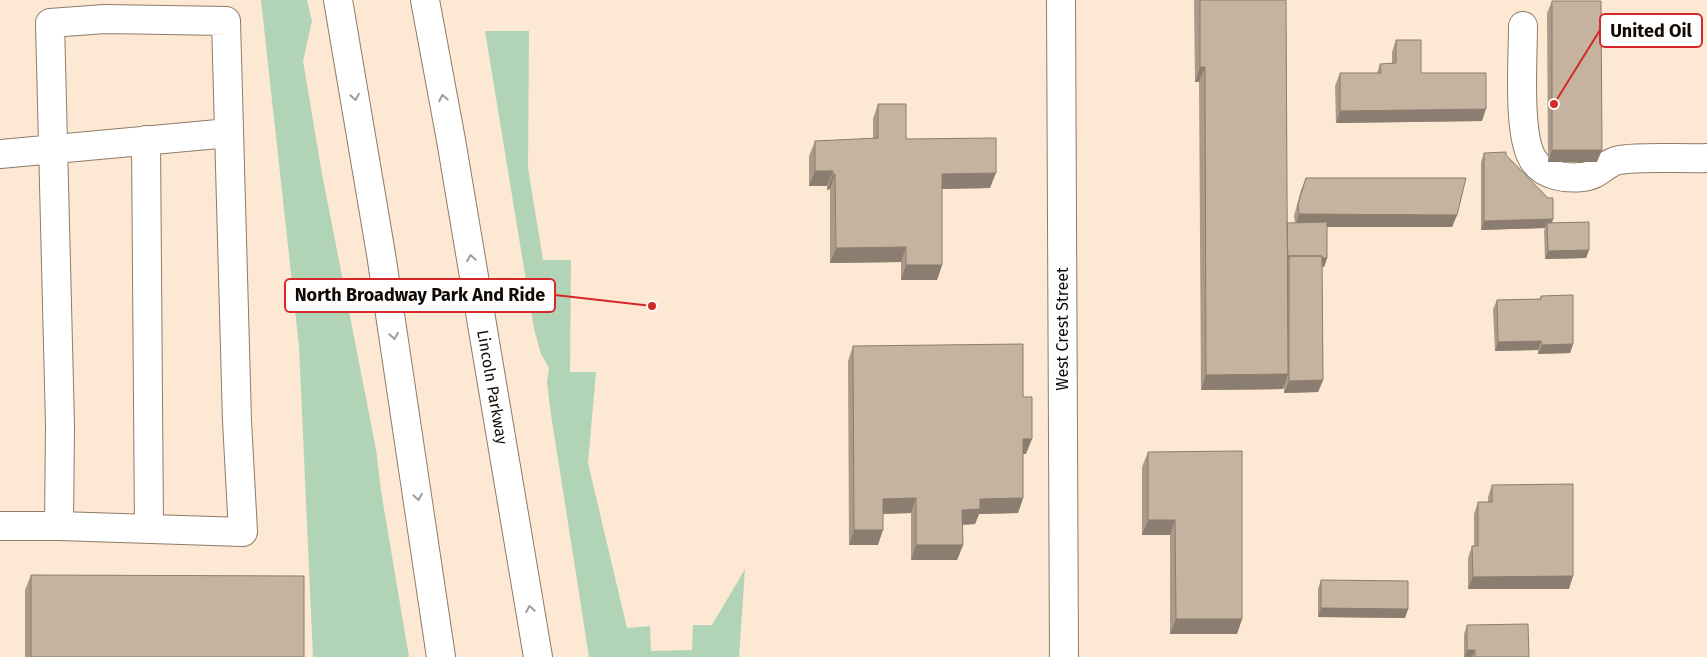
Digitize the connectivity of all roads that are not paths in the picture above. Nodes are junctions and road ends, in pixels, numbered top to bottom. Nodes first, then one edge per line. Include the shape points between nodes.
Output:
1 (338, 0) edge
2 (425, 0) edge
3 (1061, 0) edge
4 (1523, 26) dead end
5 (229, 133) junction
6 (146, 140) junction
7 (54, 149) junction
8 (0, 154) edge
9 (1707, 158) edge
10 (0, 526) edge
11 (59, 526) junction
12 (149, 528) junction
13 (441, 657) edge
14 (538, 657) edge
15 (1064, 657) edge

1 -> 13 main road via 381,254
14 -> 2 main road, Lincoln Parkway
3 - 15 main road, West Crest Street
4 - 9 main road via 1524,140 1534,162 1547,172 1563,178 1582,177 1596,175 1618,160
5 - 6 main road
5 - 7 main road via 226,21 105,19 50,23
5 - 12 main road via 243,532
6 - 7 main road
6 - 12 main road
7 - 8 main road
7 - 11 main road
10 - 11 main road
11 - 12 main road

